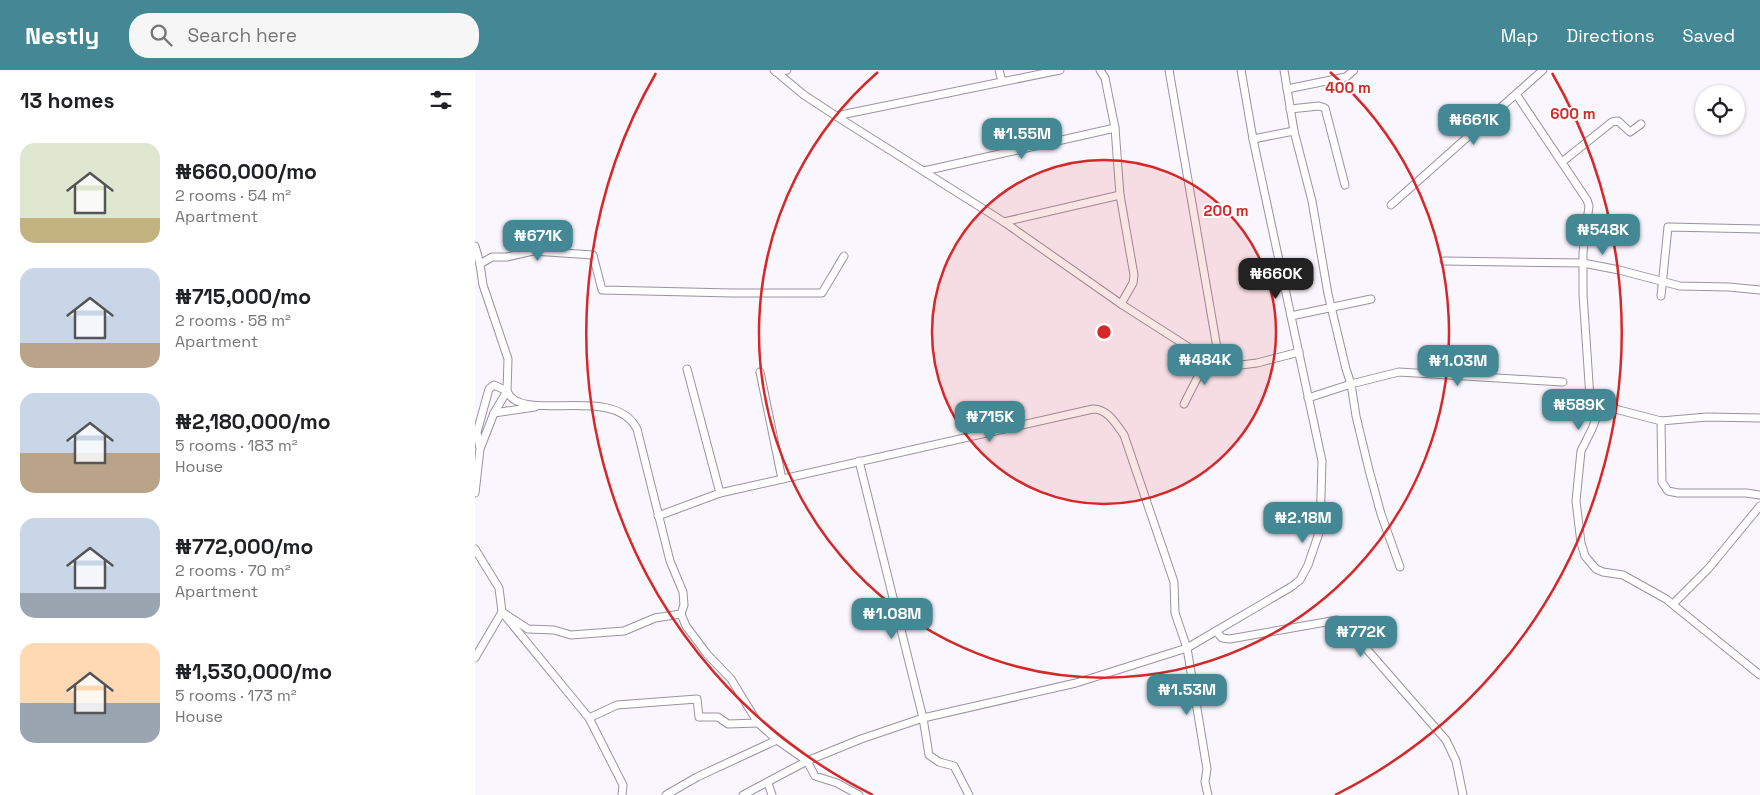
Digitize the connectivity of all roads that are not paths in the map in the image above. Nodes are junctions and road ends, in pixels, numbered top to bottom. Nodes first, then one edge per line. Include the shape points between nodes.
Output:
1 (787, 70) edge
2 (999, 70) edge
3 (1060, 70) edge
4 (1100, 70) edge
5 (1169, 70) edge
6 (1241, 70) edge
7 (1284, 70) edge
8 (1354, 70) edge
9 (1543, 70) edge
10 (775, 71) edge
11 (1001, 81) junction
12 (1287, 89) junction
13 (1516, 94) junction
14 (1290, 109) junction
15 (836, 116) junction
16 (1641, 124) dead end
17 (1115, 128) junction
18 (1294, 131) junction
19 (1253, 139) junction
20 (1563, 162) junction
21 (924, 171) junction
22 (1345, 185) dead end
23 (1120, 196) junction
24 (1391, 205) dead end
25 (1004, 222) junction
26 (1760, 229) edge
27 (475, 246) edge
28 (844, 256) dead end
29 (1444, 261) dead end
30 (480, 264) junction
31 (1583, 264) junction
32 (1662, 282) junction
33 (1760, 290) edge
34 (1661, 296) dead end
35 (1371, 299) dead end
36 (1121, 304) junction
37 (1332, 306) junction
38 (1291, 316) junction
39 (1299, 352) junction
40 (1207, 359) junction
41 (1220, 365) junction
42 (687, 369) dead end
43 (760, 372) dead end
44 (1563, 382) dead end
45 (1351, 384) junction
46 (507, 390) junction
47 (1308, 398) junction
48 (1590, 398) junction
49 (1184, 404) dead end
50 (544, 406) junction
51 (494, 413) junction
52 (1760, 418) edge
53 (1661, 421) junction
54 (480, 449) junction
55 (859, 461) junction
56 (782, 479) junction
57 (475, 493) edge
58 (721, 493) junction
59 (1760, 495) edge
60 (1760, 506) edge
61 (658, 516) junction
62 (475, 549) edge
63 (1400, 568) dead end
64 (1673, 604) junction
65 (501, 612) junction
66 (681, 614) junction
67 (1216, 631) junction
68 (1187, 648) junction
69 (475, 658) edge
70 (1760, 675) edge
71 (589, 718) junction
72 (923, 718) junction
73 (758, 722) junction
74 (777, 740) junction
75 (807, 761) junction
76 (768, 783) junction
77 (622, 795) edge
78 (666, 795) edge
79 (743, 795) edge
80 (772, 795) edge
81 (859, 795) edge
82 (969, 795) edge
83 (1208, 795) edge
84 (1463, 795) edge

1 - 10 street
2 - 11 street
3 - 11 street
4 - 17 street via 1105,78
5 - 41 street
6 - 19 street
7 - 12 street
8 - 12 street via 1346,77
9 - 13 street
10 - 15 street
11 - 15 street
12 - 14 street
13 - 20 street
13 - 24 street
14 - 18 street
14 - 22 street via 1325,108
15 - 21 street
16 - 20 street via 1630,132 1618,121 1612,122
17 - 21 street
17 - 23 street
18 - 19 street
18 - 37 street via 1312,202
19 - 38 street
20 - 31 street via 1589,206
21 - 25 street
23 - 25 street
23 - 36 street via 1134,275
25 - 36 street
26 - 32 street via 1668,227
27 - 30 street
28 - 30 street via 822,293 602,290 593,255 533,251 492,257
29 - 31 street
30 - 46 street via 483,285 508,359
31 - 32 street
31 - 48 street
32 - 33 street via 1679,286
32 - 34 street
35 - 37 street
36 - 40 street
37 - 38 street
37 - 45 street
38 - 39 street
39 - 41 street via 1243,365
39 - 47 street
40 - 41 street
40 - 49 street
42 - 58 street
43 - 56 street
44 - 45 street via 1399,372
45 - 47 street
45 - 63 street via 1369,470
46 - 50 street via 516,401
46 - 51 street
46 - 54 street via 493,385 489,389 477,432
47 - 67 street via 1322,461 1319,530 1308,565 1300,580 1291,587
48 - 53 street
48 - 64 street via 1595,421 1581,451 1576,501 1585,556 1596,569 1623,575
50 - 51 street
50 - 61 street via 605,407 629,419 637,430
51 - 54 street
52 - 53 street via 1707,417
53 - 59 street via 1662,482 1668,491
54 - 57 street
55 - 56 street
55 - 68 street via 1093,409 1104,411 1125,435 1174,582 1175,614
55 - 72 street
56 - 58 street
58 - 61 street
60 - 64 street via 1708,569
61 - 66 street via 670,561 683,592
62 - 65 street via 499,588
64 - 70 street
65 - 66 street via 528,629 554,630 571,635 623,630 655,618
65 - 69 street
65 - 71 street
66 - 73 street via 702,648 731,679
67 - 68 street
67 - 84 street via 1222,638 1230,639 1337,620 1343,622 1446,740 1456,761
68 - 72 street via 1076,684
68 - 83 street via 1207,769
71 - 73 street via 617,705 697,699 699,717 718,717 728,724
71 - 77 street via 623,785
72 - 75 street
72 - 82 street via 929,755 954,766
73 - 74 street
74 - 75 street
74 - 78 street
75 - 76 street
75 - 81 street via 815,776
76 - 79 street
76 - 80 street

